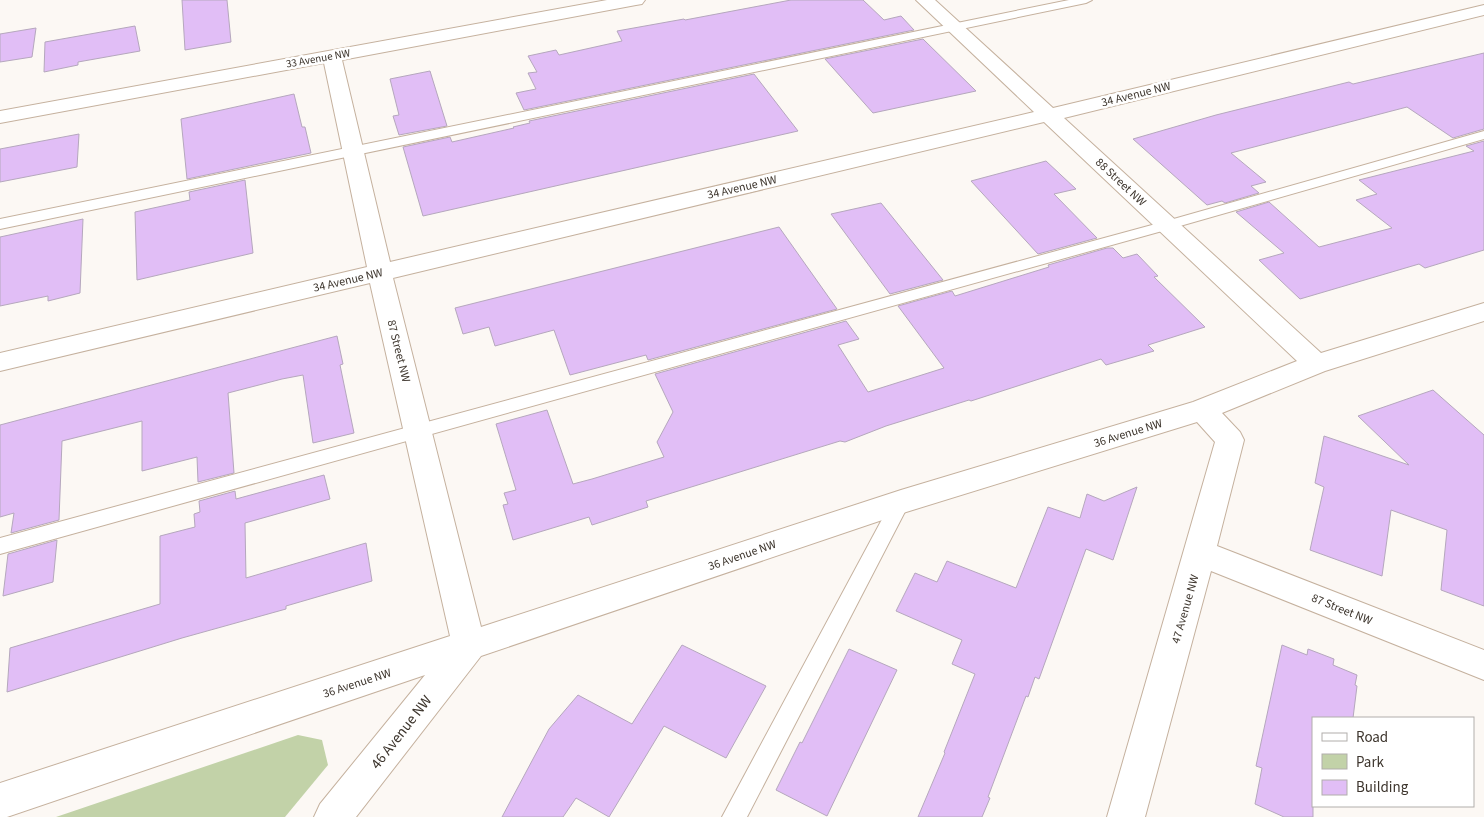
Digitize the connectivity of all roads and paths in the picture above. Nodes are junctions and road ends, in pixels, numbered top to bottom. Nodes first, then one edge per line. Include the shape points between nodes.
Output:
1 (636, 0) edge
2 (925, 0) edge
3 (1086, 0) edge
4 (1484, 10) edge
5 (954, 27) junction
6 (332, 56) junction
7 (1049, 115) junction
8 (0, 117) edge
9 (1484, 135) edge
10 (354, 151) junction
11 (0, 224) edge
12 (1168, 225) junction
13 (380, 273) junction
14 (1484, 312) edge
15 (0, 362) edge
16 (1316, 364) junction
17 (1202, 410) junction
18 (419, 431) junction
19 (901, 502) junction
20 (0, 546) edge
21 (1200, 553) junction
22 (469, 646) junction
23 (1484, 666) edge
24 (0, 802) edge
25 (334, 817) edge
26 (734, 817) edge
27 (1126, 817) edge

1 - 6 street, 33 Avenue NW
2 - 5 street, 88 Street NW
3 - 5 lane
4 - 7 street, 34 Avenue NW
5 - 7 street, 88 Street NW
5 - 10 lane
6 - 8 street, 33 Avenue NW
6 - 10 street, 87 Street NW
7 - 12 street, 88 Street NW
7 - 13 street, 34 Avenue NW
9 - 12 lane
10 - 11 lane
10 - 13 street, 87 Street NW
12 - 16 street, 88 Street NW
12 - 18 lane
13 - 15 street, 34 Avenue NW
13 - 18 street, 87 Street NW
14 - 16 street, 36 Avenue NW
16 - 17 street, 36 Avenue NW
17 - 19 street, 36 Avenue NW
17 - 21 street, 47 Avenue NW via 1230,440
18 - 20 lane
18 - 22 street, 87 Street NW
19 - 22 street, 36 Avenue NW
19 - 26 lane
21 - 23 street, 87 Street NW
21 - 27 street, 47 Avenue NW
22 - 24 street, 36 Avenue NW
22 - 25 street, 46 Avenue NW

